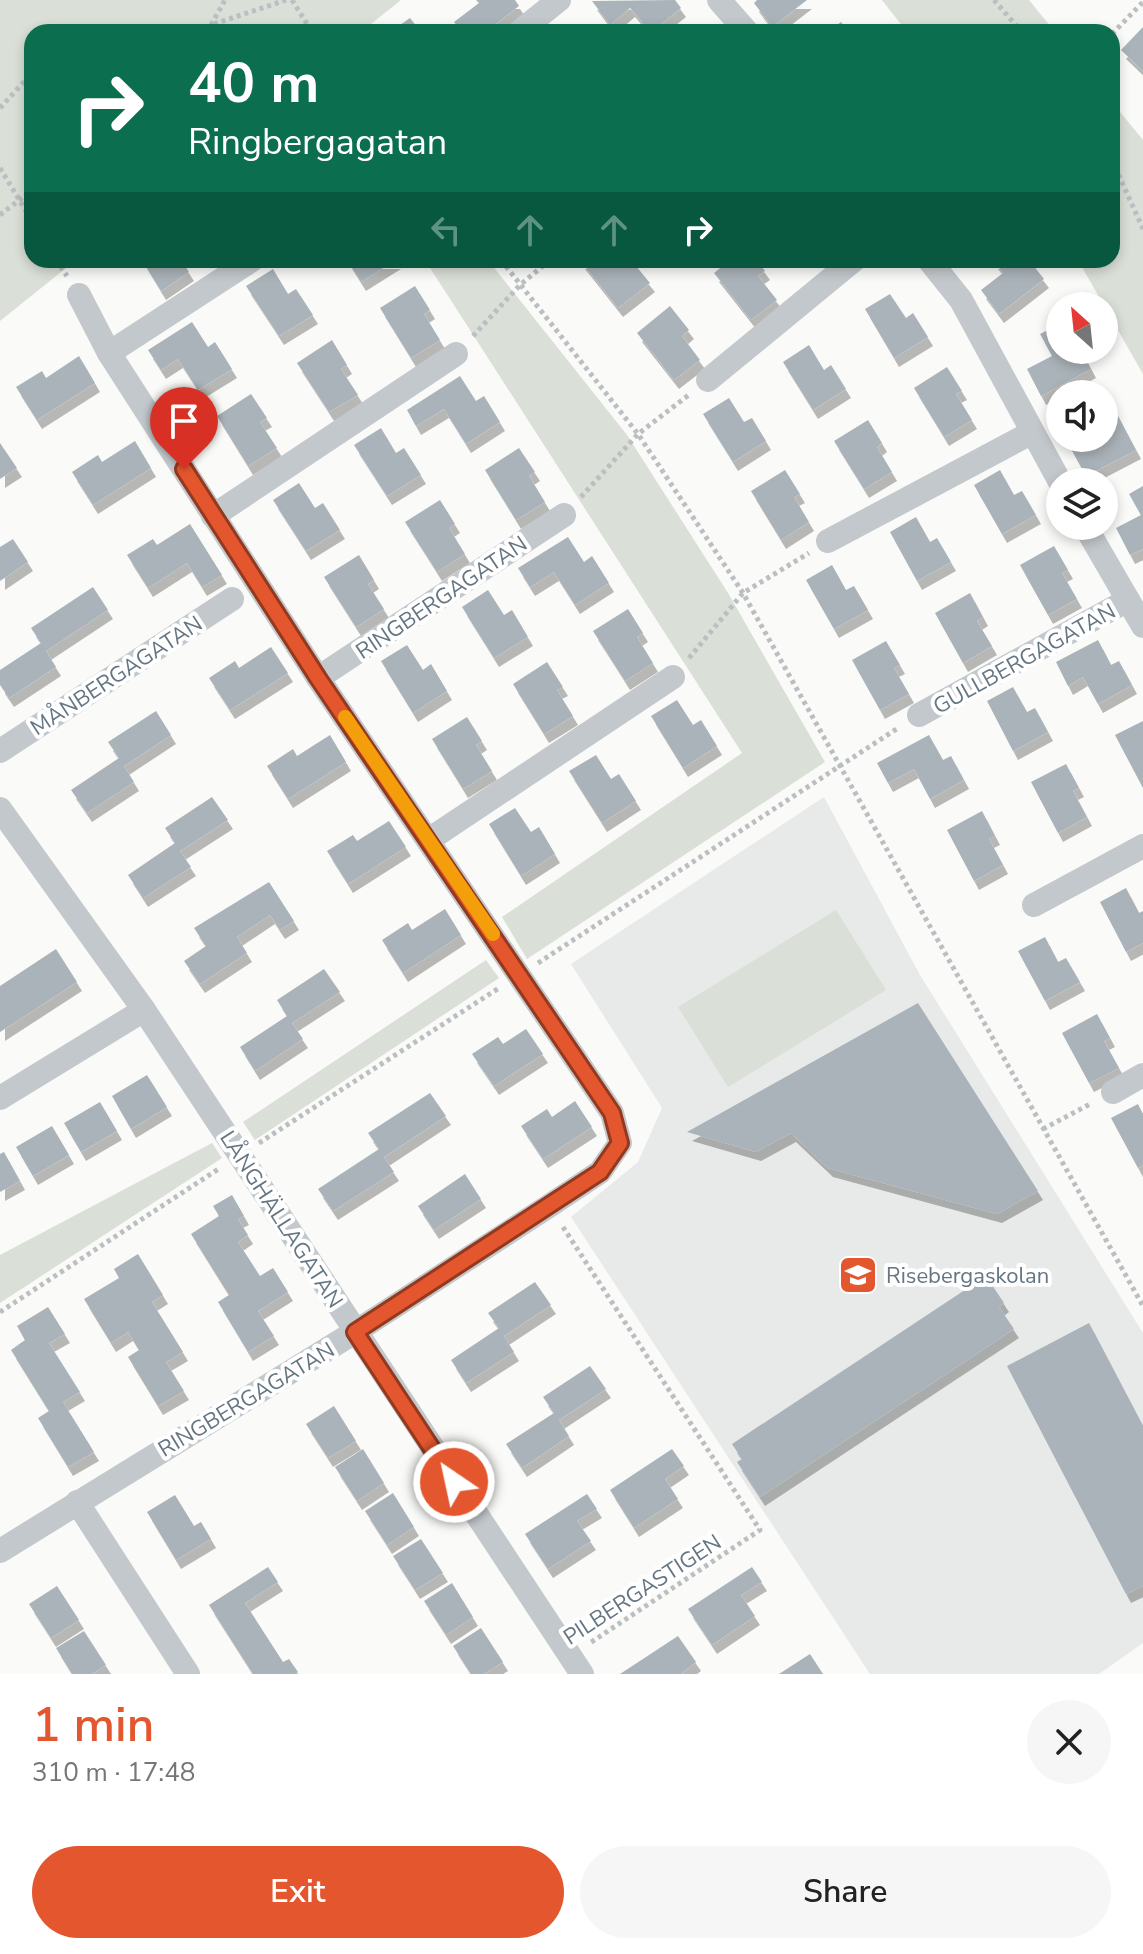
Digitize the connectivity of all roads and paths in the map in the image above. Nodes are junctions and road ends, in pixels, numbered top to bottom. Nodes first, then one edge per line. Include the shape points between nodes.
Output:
1 (225, 0) edge
2 (286, 0) edge
3 (292, 0) edge
4 (559, 0) edge
5 (719, 0) edge
6 (994, 0) edge
7 (1143, 2) edge
8 (214, 24) joint
9 (307, 24) edge
10 (529, 24) edge
11 (740, 24) edge
12 (1015, 24) edge
13 (1120, 26) edge
14 (24, 82) edge
15 (0, 108) edge
16 (0, 168) edge
17 (1120, 178) edge
18 (24, 196) edge
19 (19, 200) junction
20 (24, 208) edge
21 (0, 215) edge
22 (1143, 229) edge
23 (240, 268) edge
24 (507, 268) edge
25 (540, 268) edge
26 (844, 268) edge
27 (935, 268) edge
28 (520, 285) junction
29 (79, 295) dead end
30 (109, 353) junction
31 (456, 354) joint
32 (708, 380) joint
33 (1031, 433) junction
34 (638, 434) junction
35 (1052, 468) edge
36 (564, 515) joint
37 (213, 516) junction
38 (1093, 540) edge
39 (828, 541) joint
40 (743, 593) junction
41 (232, 599) dead end
42 (1128, 600) junction
43 (1143, 626) edge
44 (673, 677) joint
45 (318, 678) junction
46 (919, 715) joint
47 (0, 751) edge
48 (840, 763) junction
49 (0, 809) edge
50 (430, 839) junction
51 (1143, 846) edge
52 (1034, 905) dead end
53 (520, 975) junction
54 (144, 1010) junction
55 (1143, 1075) edge
56 (1113, 1092) joint
57 (0, 1098) edge
58 (1043, 1129) junction
59 (241, 1155) junction
60 (549, 1206) junction
61 (1141, 1298) edge
62 (1143, 1306) edge
63 (0, 1312) edge
64 (355, 1332) junction
65 (77, 1502) junction
66 (0, 1551) edge
67 (576, 1665) edge
68 (188, 1674) edge

1 - 8 path
2 - 8 path
3 - 9 path
4 - 10 street
5 - 11 street
6 - 12 path
7 - 13 path
14 - 15 path
16 - 19 path
17 - 22 path
18 - 19 path
19 - 20 path
19 - 21 path
23 - 30 street
24 - 28 path
25 - 28 path
26 - 32 street
27 - 33 street via 961,300
28 - 31 path
28 - 34 path
29 - 30 street, RINGBERGAGATAN
30 - 37 street, RINGBERGAGATAN
31 - 37 street
32 - 34 path
33 - 35 street
33 - 39 street
34 - 36 path
34 - 40 path
36 - 45 street, RINGBERGAGATAN
37 - 45 street, RINGBERGAGATAN
38 - 42 street, GULLBERGAGATAN
39 - 40 path
40 - 44 path
40 - 48 path
41 - 47 street, MÅNBERGAGATAN
42 - 43 street, GULLBERGAGATAN
42 - 46 street, GULLBERGAGATAN
44 - 50 street
45 - 50 street, RINGBERGAGATAN
46 - 48 path
48 - 53 path
48 - 58 path
49 - 54 street, LÅNGHÄLLAGATAN
50 - 53 street, RINGBERGAGATAN
51 - 52 street
53 - 59 path
53 - 60 street, RINGBERGAGATAN via 612,1113 620,1143 600,1172
54 - 57 street
54 - 59 street, LÅNGHÄLLAGATAN
55 - 56 street
56 - 58 path
58 - 61 path
59 - 63 path
59 - 64 street, LÅNGHÄLLAGATAN
60 - 64 street, RINGBERGAGATAN
60 - 67 path, PILBERGASTIGEN via 760,1530
61 - 62 path
64 - 65 street, RINGBERGAGATAN
64 - 67 street, LÅNGHÄLLAGATAN
65 - 66 street, RINGBERGAGATAN
65 - 68 street

